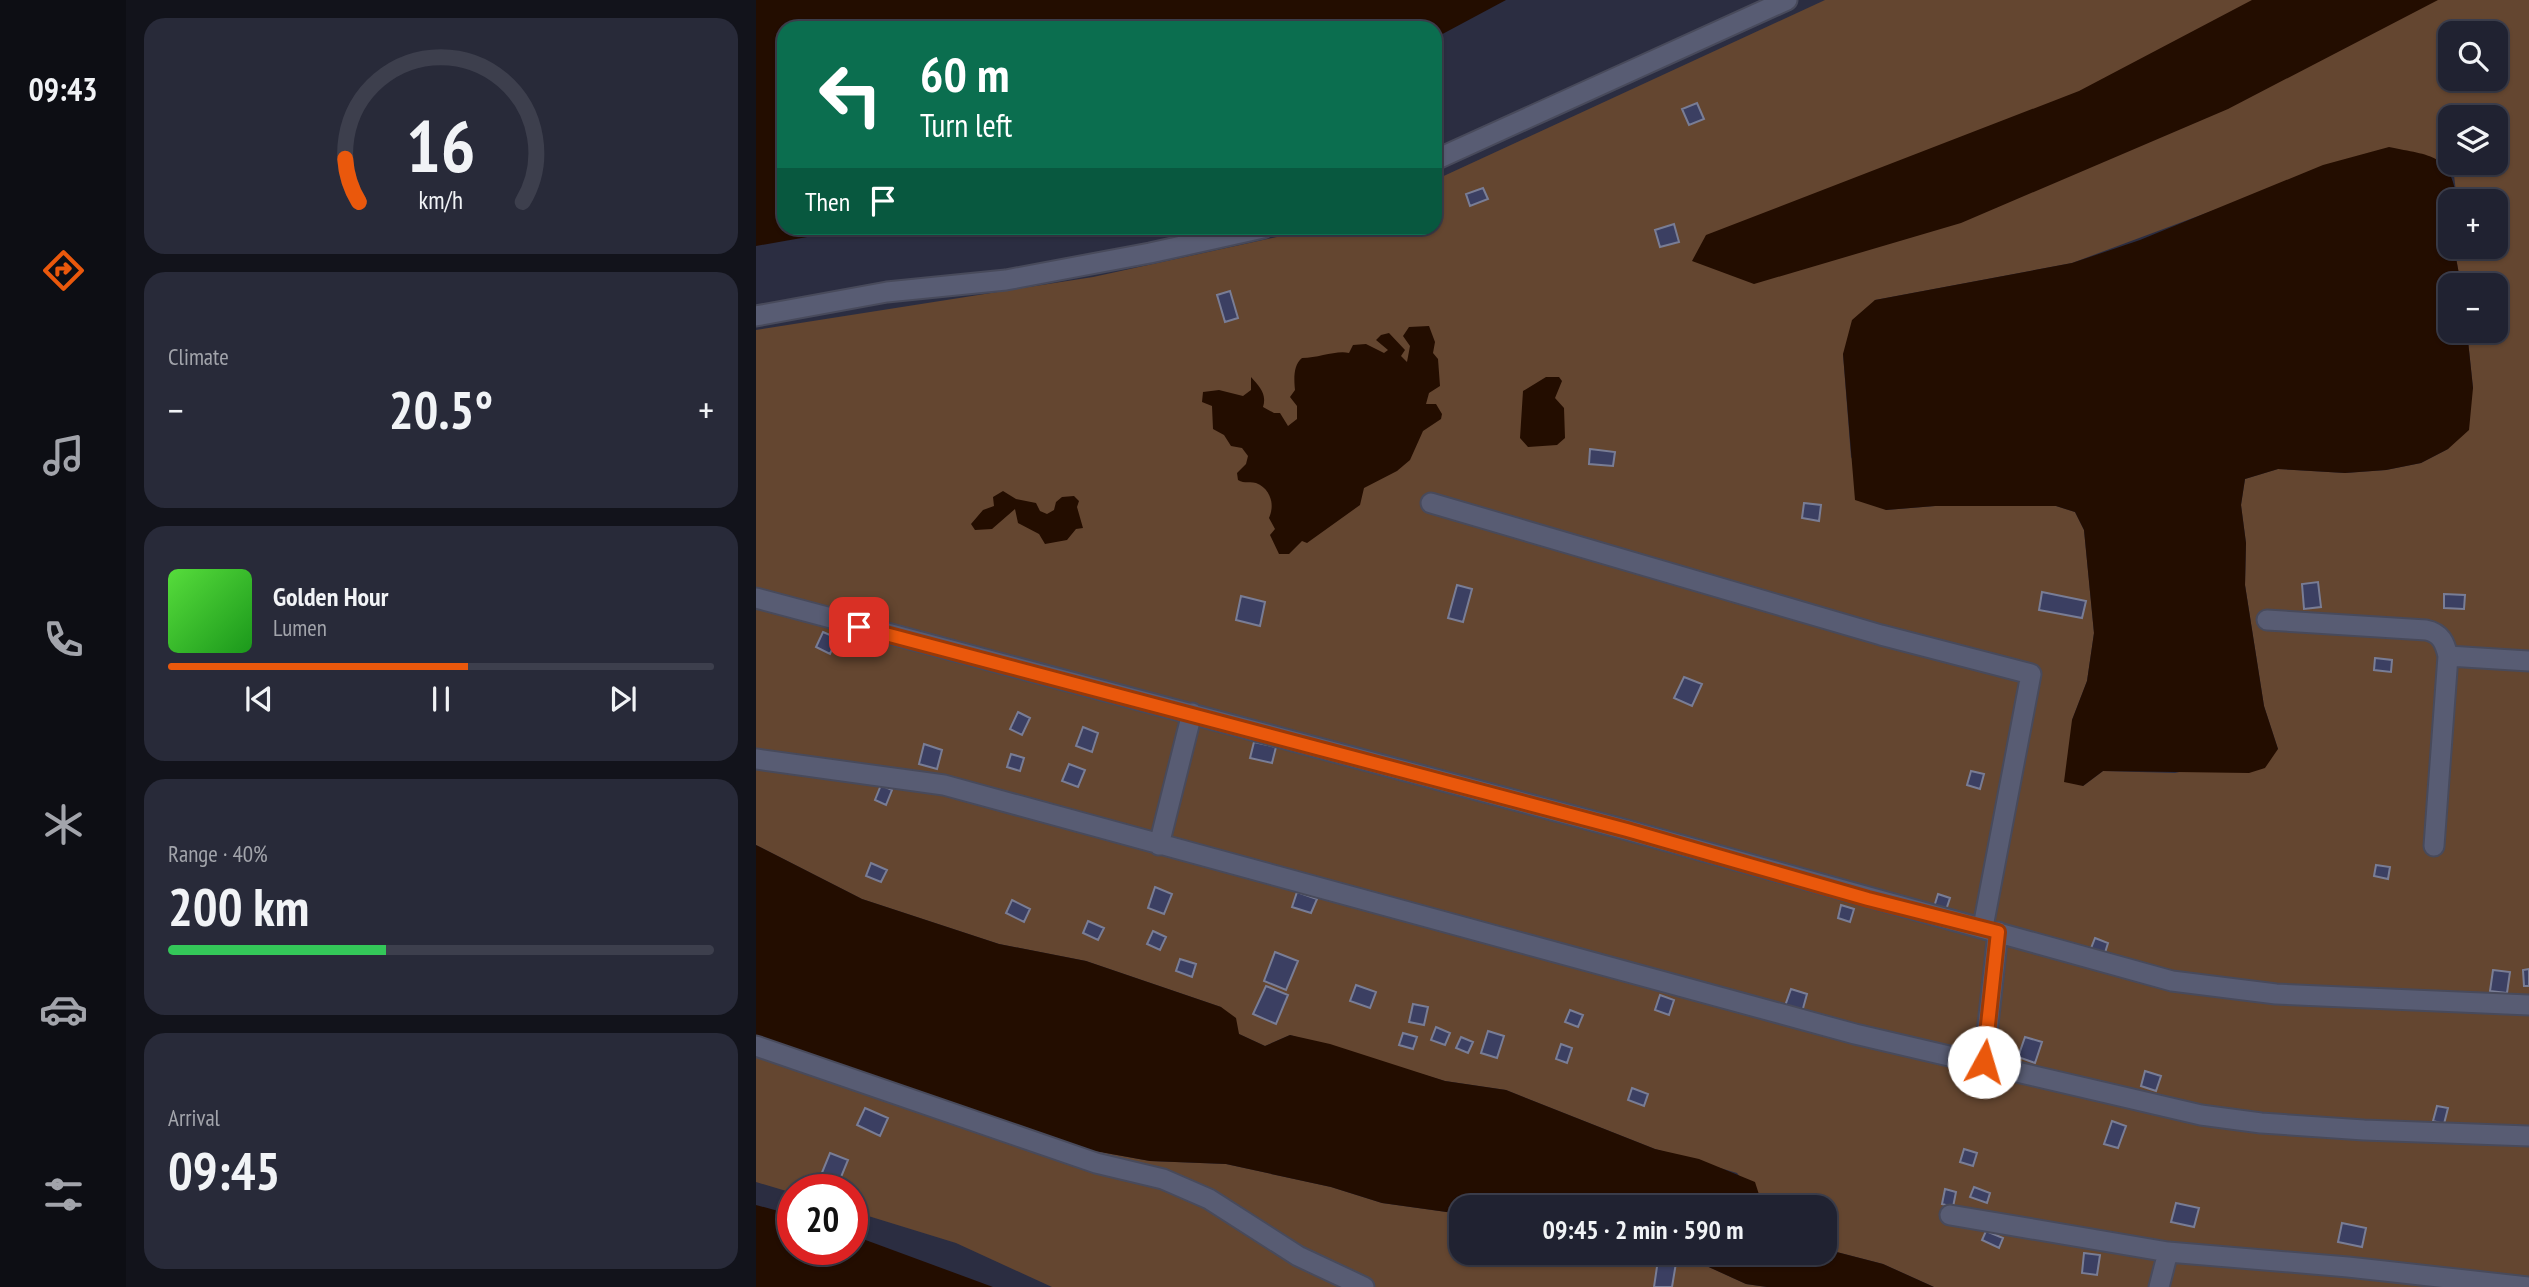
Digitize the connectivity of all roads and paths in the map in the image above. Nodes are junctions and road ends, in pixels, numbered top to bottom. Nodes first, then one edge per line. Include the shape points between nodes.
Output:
1 (1787, 0) edge
2 (1442, 157) edge
3 (1231, 235) edge
4 (756, 316) edge
5 (1431, 503) dead end
6 (756, 598) edge
7 (2267, 620) dead end
8 (2448, 656) junction
9 (2529, 661) edge
10 (1192, 713) junction
11 (756, 759) edge
12 (1160, 845) junction
13 (2434, 846) dead end
14 (1991, 929) junction
15 (2529, 1005) edge
16 (756, 1046) edge
17 (1984, 1062) junction
18 (2529, 1136) edge
19 (1950, 1215) dead end
20 (2168, 1252) junction
21 (2529, 1286) edge
22 (1364, 1287) edge
23 (2159, 1287) edge

1 - 2 lane
3 - 4 lane via 1006,280 887,292
5 - 14 lane via 1881,635 2031,674
6 - 10 lane
7 - 8 lane via 2426,630 2444,642
8 - 9 lane
8 - 13 lane
10 - 12 lane
10 - 14 lane
11 - 12 lane via 944,785
12 - 17 lane via 1855,1034
14 - 15 lane via 2172,981 2224,989
14 - 17 lane
16 - 22 lane via 1096,1163 1163,1179 1209,1199 1298,1256
17 - 18 lane via 2201,1115 2261,1123
19 - 20 lane
20 - 21 lane
20 - 23 lane

